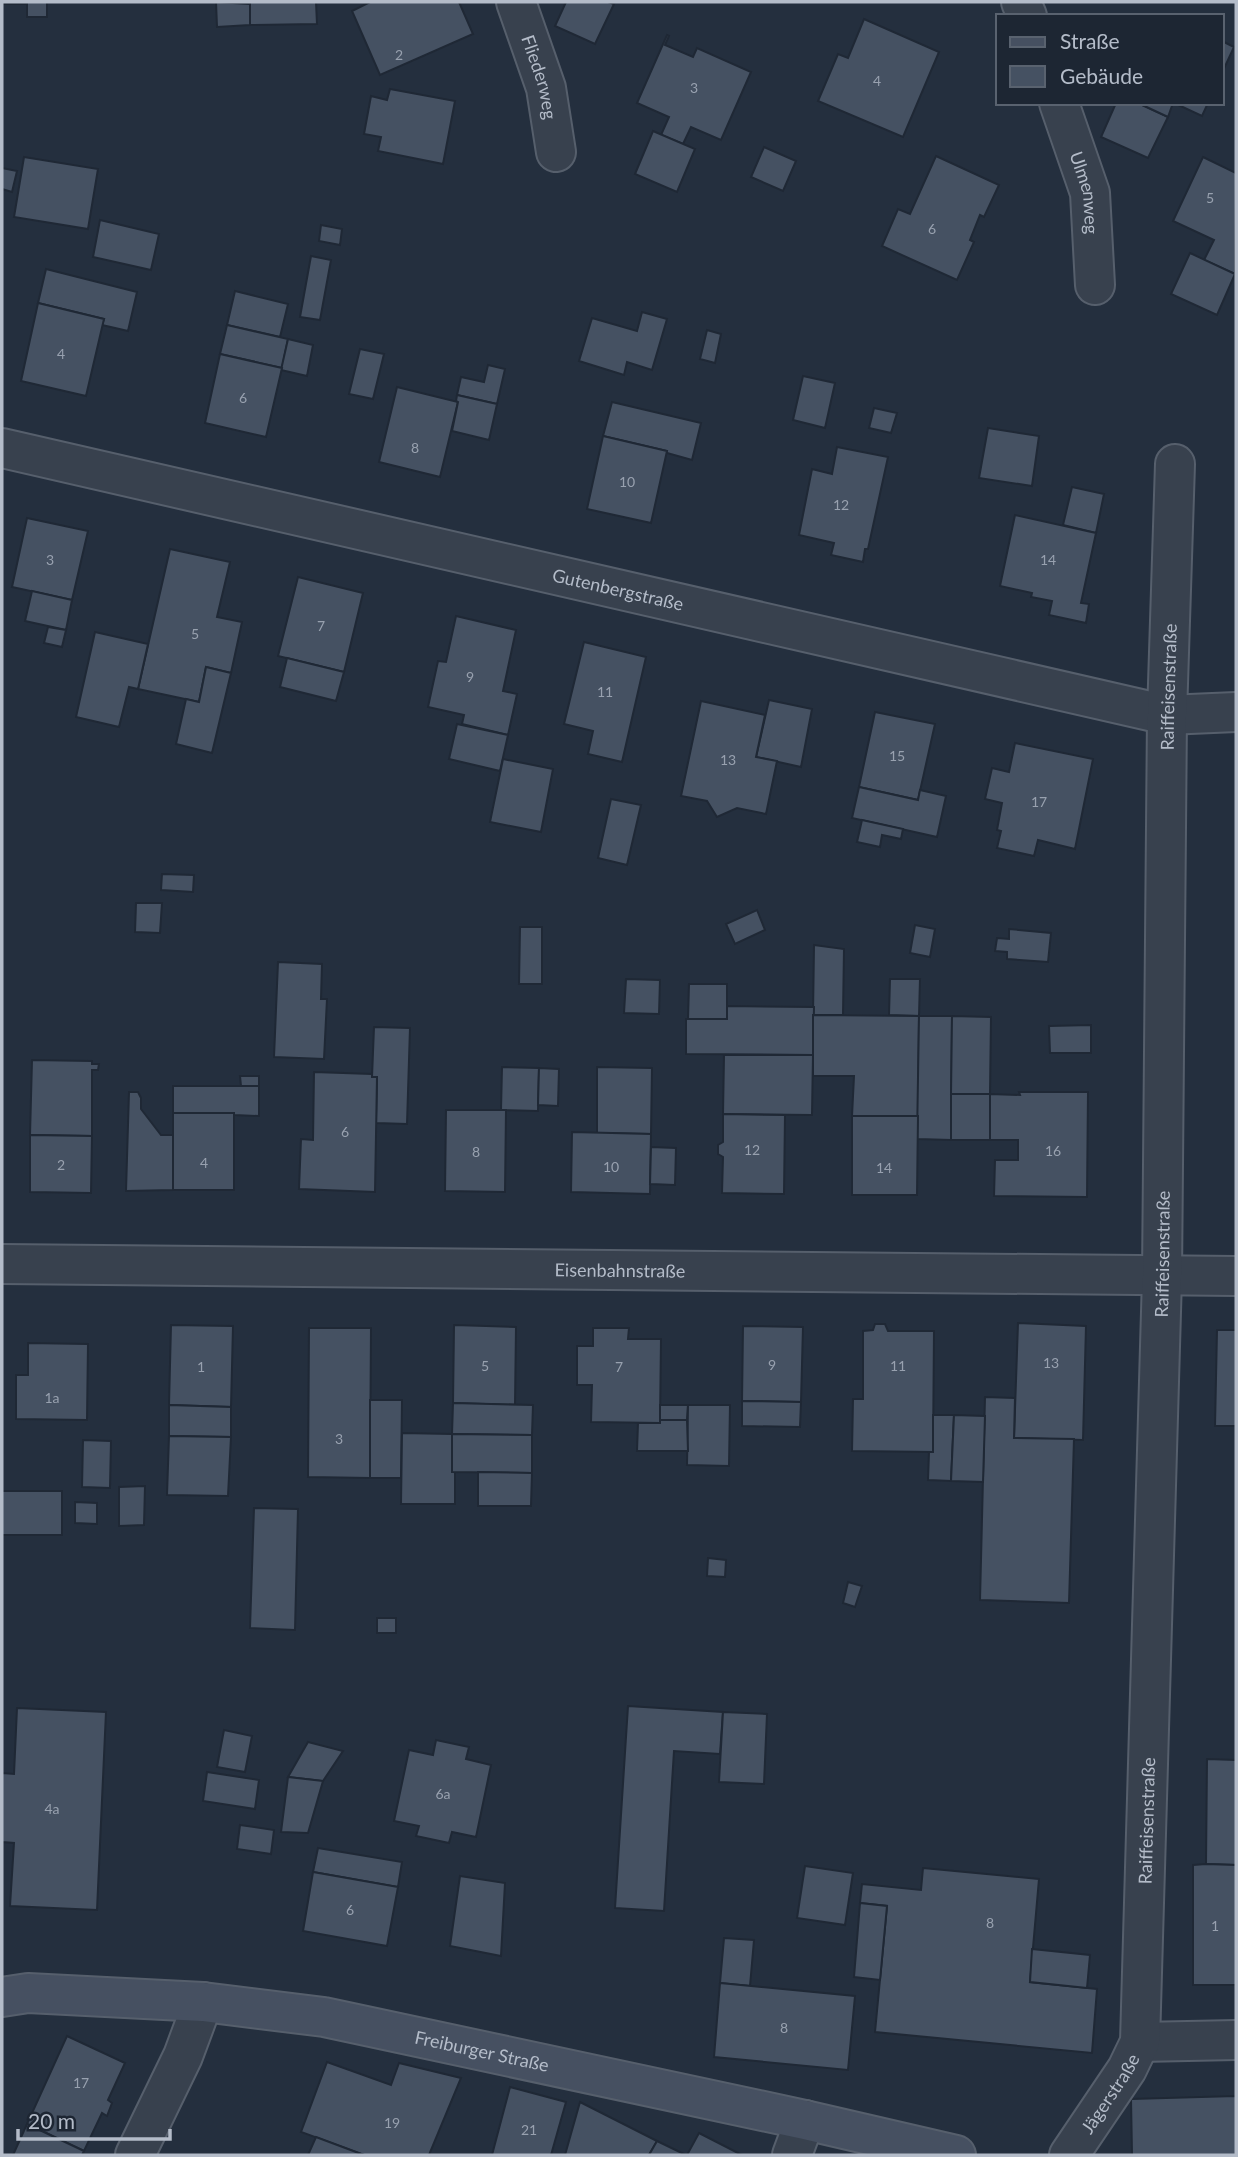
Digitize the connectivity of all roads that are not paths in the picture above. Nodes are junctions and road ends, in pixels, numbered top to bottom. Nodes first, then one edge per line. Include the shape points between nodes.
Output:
1 (516, 2) edge
2 (1060, 105) edge
3 (556, 152) dead end
4 (1095, 285) dead end
5 (2, 448) edge
6 (1175, 464) dead end
7 (1236, 712) edge
8 (1167, 715) junction
9 (2, 1264) edge
10 (1236, 1276) edge
11 (1162, 1277) junction
12 (2, 1997) edge
13 (203, 2002) junction
14 (1236, 2040) edge
15 (1140, 2042) junction
16 (805, 2120) junction
17 (135, 2155) edge
18 (792, 2155) edge
19 (956, 2155) edge
20 (1069, 2155) edge

1 - 3 street, Fliederweg via 546,88
2 - 4 street, Ulmenweg via 1090,193
5 - 8 street, Gutenbergstraße
6 - 8 street, Raiffeisenstraße
7 - 8 street, Gutenbergstraße
8 - 11 street, Raiffeisenstraße
9 - 11 street, Eisenbahnstraße
10 - 11 street, Eisenbahnstraße
11 - 15 street, Raiffeisenstraße
12 - 13 street, Freiburger Straße via 28,1993
13 - 16 street, Freiburger Straße via 324,2017
13 - 17 street via 183,2056
14 - 15 street, Jägerstraße
15 - 20 street, Jägerstraße
16 - 18 street
16 - 19 street, Freiburger Straße

